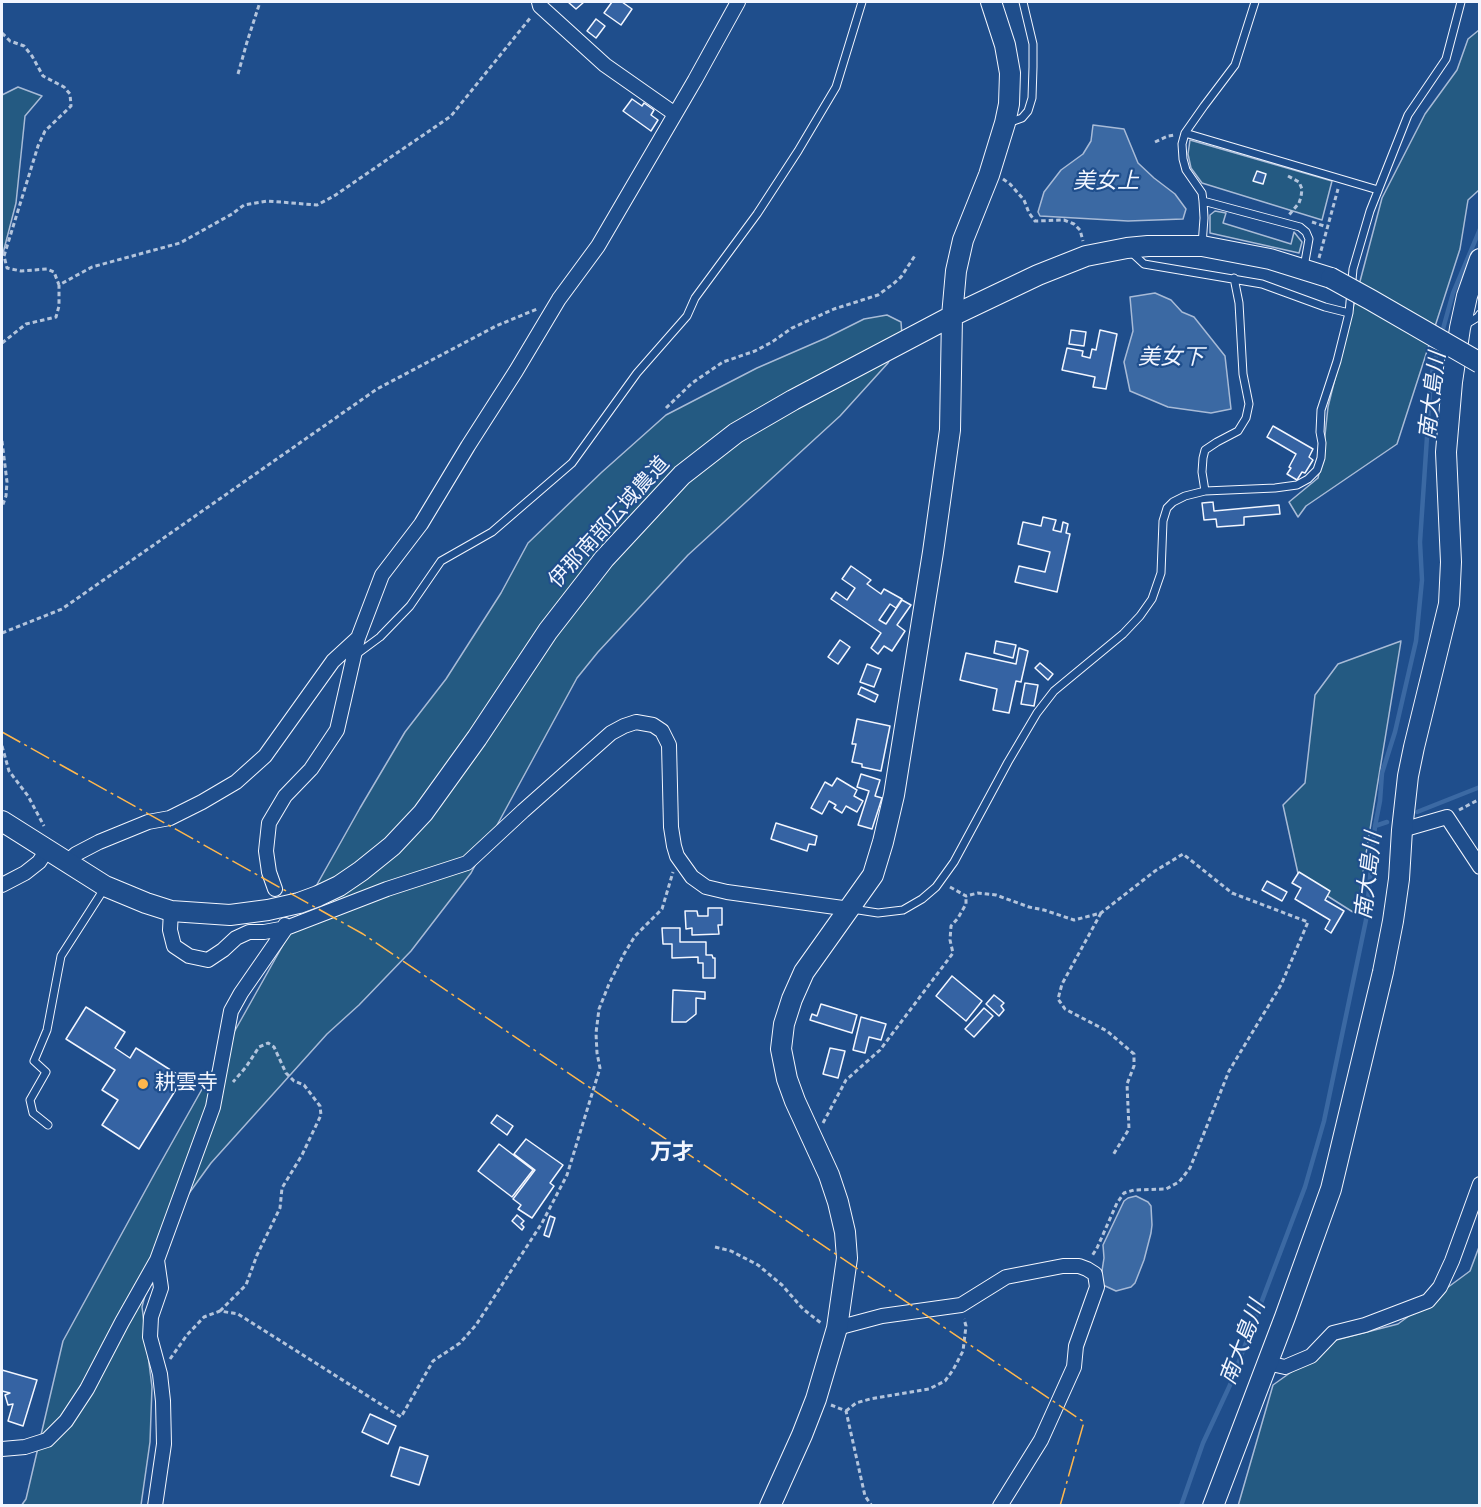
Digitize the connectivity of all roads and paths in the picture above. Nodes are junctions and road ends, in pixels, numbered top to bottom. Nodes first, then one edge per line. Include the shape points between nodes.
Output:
1 (260, 2) edge
2 (738, 2) edge
3 (862, 2) edge
4 (991, 2) edge
5 (1023, 2) edge
6 (1255, 2) edge
7 (1461, 2) edge
8 (539, 4) edge
9 (2, 33) edge
10 (238, 75) dead end
11 (675, 114) junction
12 (1005, 123) junction
13 (1185, 133) junction
14 (1155, 142) dead end
15 (1280, 174) dead end
16 (1003, 179) dead end
17 (1341, 179) junction
18 (1378, 190) junction
19 (1203, 201) junction
20 (1289, 215) dead end
21 (1085, 245) dead end
22 (1202, 246) junction
23 (1127, 248) junction
24 (916, 254) dead end
25 (1479, 259) edge
26 (1311, 266) junction
27 (1234, 278) junction
28 (58, 285) junction
29 (559, 299) junction
30 (1349, 313) junction
31 (1479, 314) edge
32 (952, 316) junction
33 (1460, 328) junction
34 (2, 343) edge
35 (1479, 363) edge
36 (666, 408) dead end
37 (2, 441) edge
38 (1205, 491) junction
39 (2, 507) edge
40 (2, 633) edge
41 (358, 638) junction
42 (354, 656) junction
43 (2, 746) edge
44 (1479, 799) edge
45 (1447, 817) junction
46 (2, 821) edge
47 (1402, 830) junction
48 (47, 850) junction
49 (677, 856) junction
50 (67, 862) junction
51 (1479, 867) edge
52 (940, 881) junction
53 (2, 885) edge
54 (105, 886) junction
55 (276, 889) dead end
56 (966, 896) junction
57 (850, 909) junction
58 (171, 911) junction
59 (1101, 913) junction
60 (285, 924) junction
61 (232, 1083) dead end
62 (48, 1125) dead end
63 (814, 1141) junction
64 (1113, 1155) dead end
65 (1479, 1184) edge
66 (715, 1247) dead end
67 (157, 1260) junction
68 (1079, 1266) junction
69 (961, 1305) junction
70 (220, 1311) junction
71 (837, 1328) junction
72 (1268, 1363) junction
73 (160, 1374) junction
74 (816, 1399) junction
75 (846, 1411) junction
76 (2, 1449) edge
77 (155, 1506) edge
78 (770, 1506) edge
79 (872, 1506) edge
80 (1000, 1506) edge
81 (1213, 1506) edge

1 - 10 path
2 - 11 street
3 - 42 lane via 836,87 757,214 695,298 687,316 637,373 572,463 492,532 441,561 410,606 380,637
4 - 12 street via 1010,73
5 - 12 lane via 1032,44 1032,98 1022,118
6 - 13 lane via 1235,65
7 - 18 lane via 1446,59 1408,115
8 - 11 street via 604,65
8 - 28 path via 452,116 334,196 317,205 267,201 244,205 180,243 92,267
9 - 28 path via 24,46 43,76 70,94 71,106 45,131 38,146 4,256 7,268 54,272
11 - 29 street via 598,246
12 - 32 street via 963,240
13 - 14 path
13 - 17 lane
13 - 19 lane via 1183,159
15 - 20 path via 1299,182 1302,189 1299,204
16 - 21 path via 1024,200 1035,221 1064,220 1074,224
17 - 18 lane
17 - 26 path
18 - 30 lane via 1353,269
19 - 22 lane
19 - 26 lane via 1300,227 1310,239
22 - 23 street, 伊那南部広域農道
22 - 26 street, 伊那南部広域農道
23 - 27 lane via 1144,264
23 - 32 street, 伊那南部広域農道 via 1086,256 1038,274
24 - 36 path via 901,277 878,295 834,309 755,351 723,362 692,383
25 - 33 street
26 - 35 street, 伊那南部広域農道, bridge
27 - 30 lane
27 - 38 lane via 1249,404 1238,431 1205,450
28 - 34 path via 56,317 26,324
29 - 40 path via 496,326 377,388 62,609
29 - 41 street via 421,524 382,575
30 - 38 lane via 1321,410 1322,443 1317,470 1297,485
31 - 33 lane
32 - 57 street via 950,430 894,795 873,875
32 - 58 street, 伊那南部広域農道 via 736,433 682,475 604,559 549,631 423,813 362,871 318,896 268,910 230,915
33 - 47 street via 1446,452 1449,604 1414,747
37 - 39 path via 7,482
38 - 52 lane via 1185,496 1167,508 1161,573 1152,599 1123,634 1054,691 1037,713
41 - 42 street
41 - 50 street via 333,661 265,756 236,782 170,818 148,822 99,842
42 - 55 street via 337,730 311,769 285,796 269,823 266,851
43 - 48 path via 9,771 28,796 49,837
44 - 45 path
45 - 47 street
45 - 51 street
46 - 48 street, 伊那南部広域農道
47 - 72 street via 1391,932 1331,1189
48 - 50 street, 伊那南部広域農道
48 - 53 street via 25,873
49 - 57 street via 692,877 706,887
49 - 60 street via 671,827 669,745 662,731 636,722 611,733 467,864
49 - 70 path via 662,909 635,936 599,1009 596,1033 600,1068 567,1175 542,1223 476,1325 433,1361 401,1417 238,1314
50 - 54 street, 伊那南部広域農道
52 - 56 path
52 - 57 lane via 922,899 903,910 878,913
54 - 58 street, 伊那南部広域農道
54 - 62 lane via 61,956 47,1030 34,1061 46,1072 30,1101 33,1113
56 - 59 path via 996,895 1074,920
56 - 63 path via 966,904 951,926 953,953 880,1050 846,1080
57 - 63 street via 804,972 784,1024 781,1049 786,1079
58 - 60 street via 174,946 189,956 208,960 236,938
59 - 64 path via 1062,984 1058,999 1065,1009 1107,1030 1134,1054 1127,1084 1129,1129
59 - 68 path via 1183,854 1232,893 1308,922 1281,985 1229,1071 1190,1168 1179,1182 1166,1189 1124,1193 1097,1248
60 - 67 street via 231,1011 213,1107
61 - 70 path via 259,1047 268,1043 274,1047 286,1073 304,1085 320,1106 321,1115 282,1188 280,1208 246,1285
63 - 71 street via 829,1175 845,1232 847,1258
65 - 72 street via 1452,1261 1440,1287 1428,1301 1333,1333 1311,1356 1285,1367
66 - 71 path via 758,1265 803,1309 821,1323
67 - 73 street via 161,1288 151,1317 150,1337
67 - 76 street via 66,1420 47,1440
68 - 69 street via 1006,1277
68 - 80 street via 1095,1274 1097,1287 1074,1367 1041,1440
69 - 71 street via 882,1316
69 - 75 path via 966,1326 963,1351 945,1381 929,1389 856,1403
70 - 73 path via 204,1317
71 - 74 street
72 - 81 street
73 - 77 street via 164,1444
74 - 75 path
74 - 78 street
75 - 79 path via 865,1496

